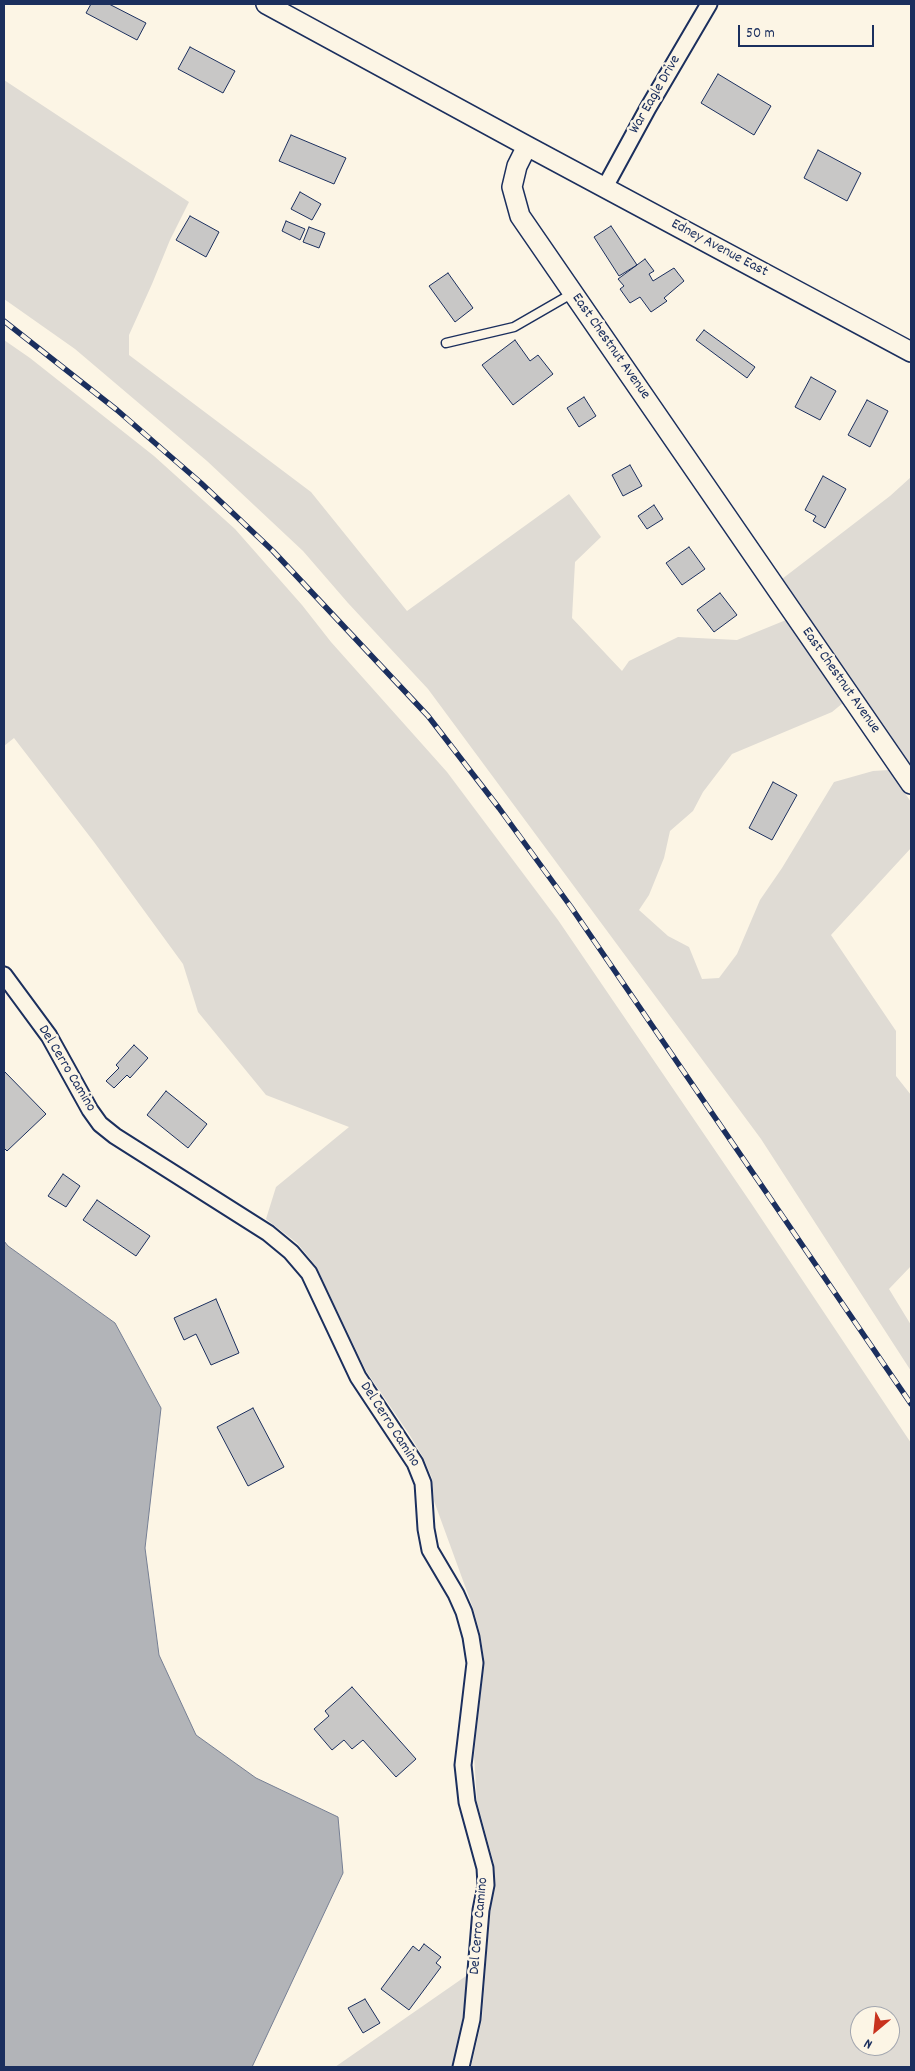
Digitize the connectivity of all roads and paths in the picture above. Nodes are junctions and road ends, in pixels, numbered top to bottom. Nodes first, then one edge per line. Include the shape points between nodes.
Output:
1 (266, 4) edge
2 (709, 4) edge
3 (527, 146) junction
4 (605, 187) junction
5 (573, 294) junction
6 (446, 343) dead end
7 (911, 352) edge
8 (911, 784) edge
9 (4, 975) edge
10 (461, 2067) edge

1 - 3 street
2 - 4 street, War Eagle Drive
3 - 4 street, Edney Avenue East
3 - 5 street, East Chestnut Avenue via 517,166 512,187 520,216
4 - 7 street, Edney Avenue East
5 - 6 lane via 514,327
5 - 8 street, East Chestnut Avenue
9 - 10 street, Del Cerro Camino via 49,1036 100,1124 268,1233 309,1273 358,1377 415,1463 423,1483 430,1550 464,1612 475,1663 463,1765 467,1802 485,1868 486,1885 472,2019

